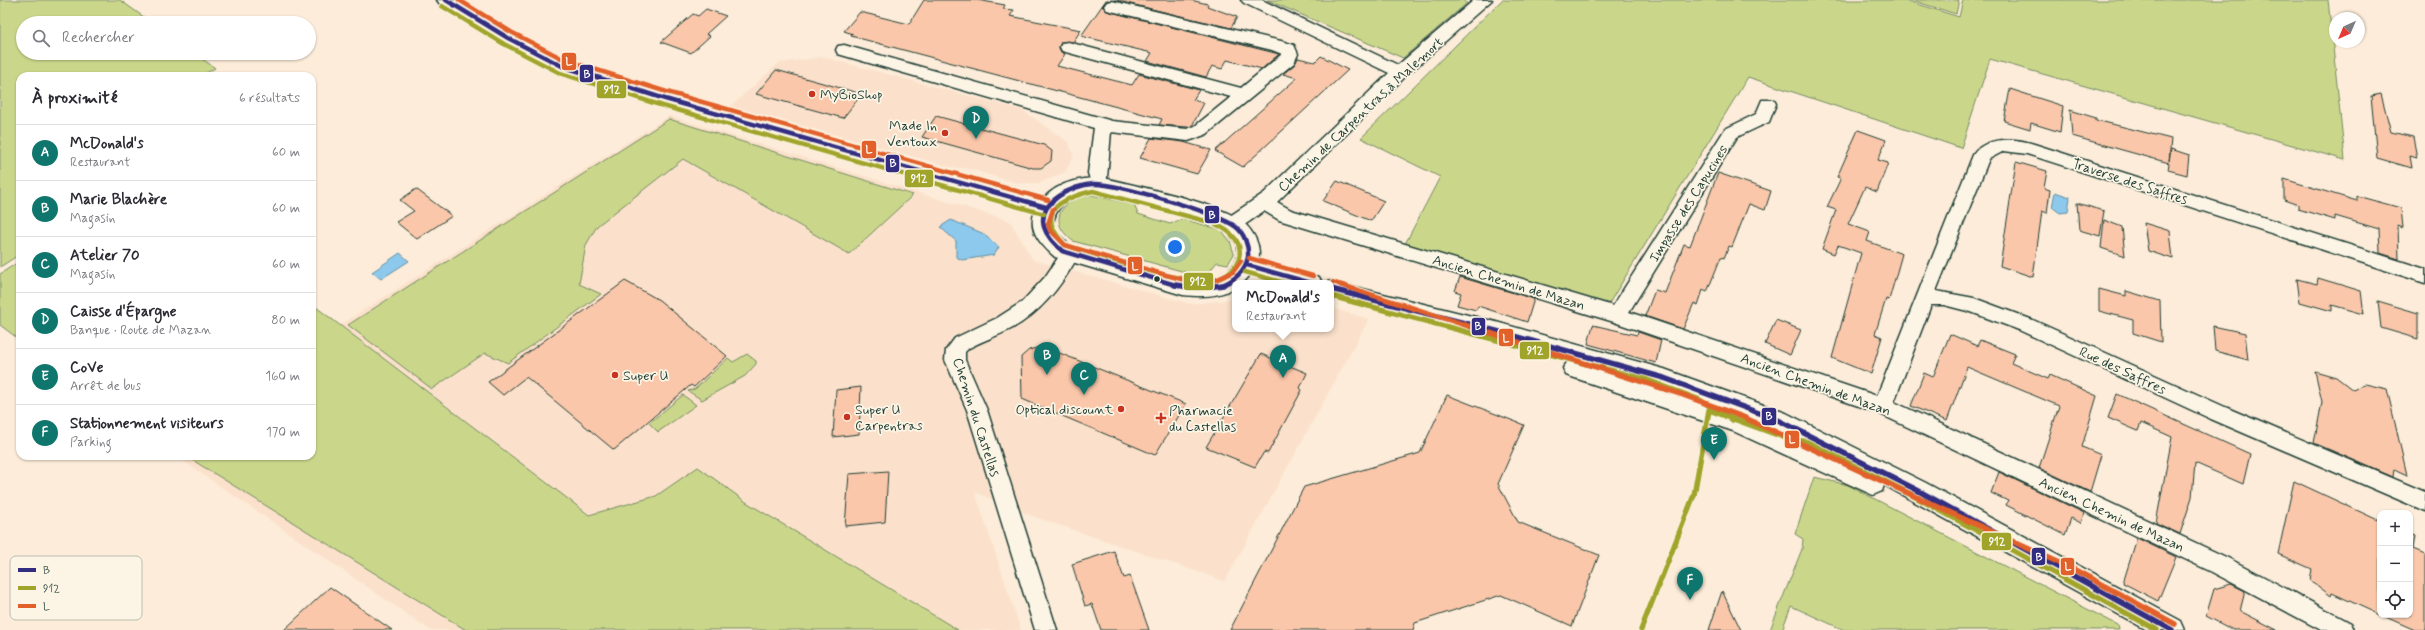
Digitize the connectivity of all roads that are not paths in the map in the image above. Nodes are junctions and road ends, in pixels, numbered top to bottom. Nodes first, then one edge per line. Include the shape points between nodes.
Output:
1 (446, 0) edge
2 (1249, 0) edge
3 (1484, 0) edge
4 (1112, 6) dead end
5 (1068, 47) dead end
6 (844, 50) dead end
7 (1400, 72) junction
8 (1245, 95) junction
9 (1768, 104) dead end
10 (1103, 125) junction
11 (1099, 185) junction
12 (1264, 202) junction
13 (1046, 208) junction
14 (1233, 224) junction
15 (1070, 254) junction
16 (1247, 265) junction
17 (2425, 276) edge
18 (1234, 280) edge
19 (1300, 280) edge
20 (1232, 281) edge
21 (1334, 290) edge
22 (1924, 298) junction
23 (1617, 315) junction
24 (1882, 406) junction
25 (2425, 502) edge
26 (1046, 630) edge
27 (2172, 630) edge
28 (2343, 630) edge

1 - 13 main road via 508,38 562,66 665,100
2 - 7 street
3 - 7 street, Chemin de Carpentras à Malemort
4 - 8 street via 1288,49 1288,59
5 - 8 street
6 - 10 street
7 - 12 street, Chemin de Carpentras à Malemort
8 - 10 street via 1201,130 1188,135
9 - 23 street, Impasse des Capucines via 1763,118 1731,133
10 - 11 street via 1097,173
11 - 13 main road via 1072,188 1057,195
11 - 14 main road via 1216,216
12 - 14 street, Chemin de Carpentras à Malemort
12 - 23 street, Ancien Chemin de Mazan via 1285,215
13 - 15 main road via 1041,224 1044,233 1055,247
14 - 16 main road via 1247,238 1250,256
15 - 20 main road via 1196,290 1212,289
15 - 26 street, Chemin du Castellas via 1058,276 1029,306 1010,320 962,343 956,350 955,360 977,410
16 - 18 main road
16 - 19 main road
17 - 22 street, Traverse des Saffres via 2028,148 2002,145 1982,155
21 - 27 main road via 1741,424 2072,576
22 - 24 street
22 - 25 street, Rue des Saffres via 1944,298 1974,305 2026,325 2218,413
23 - 24 street, Ancien Chemin de Mazan
24 - 28 street, Ancien Chemin de Mazan via 2220,564

